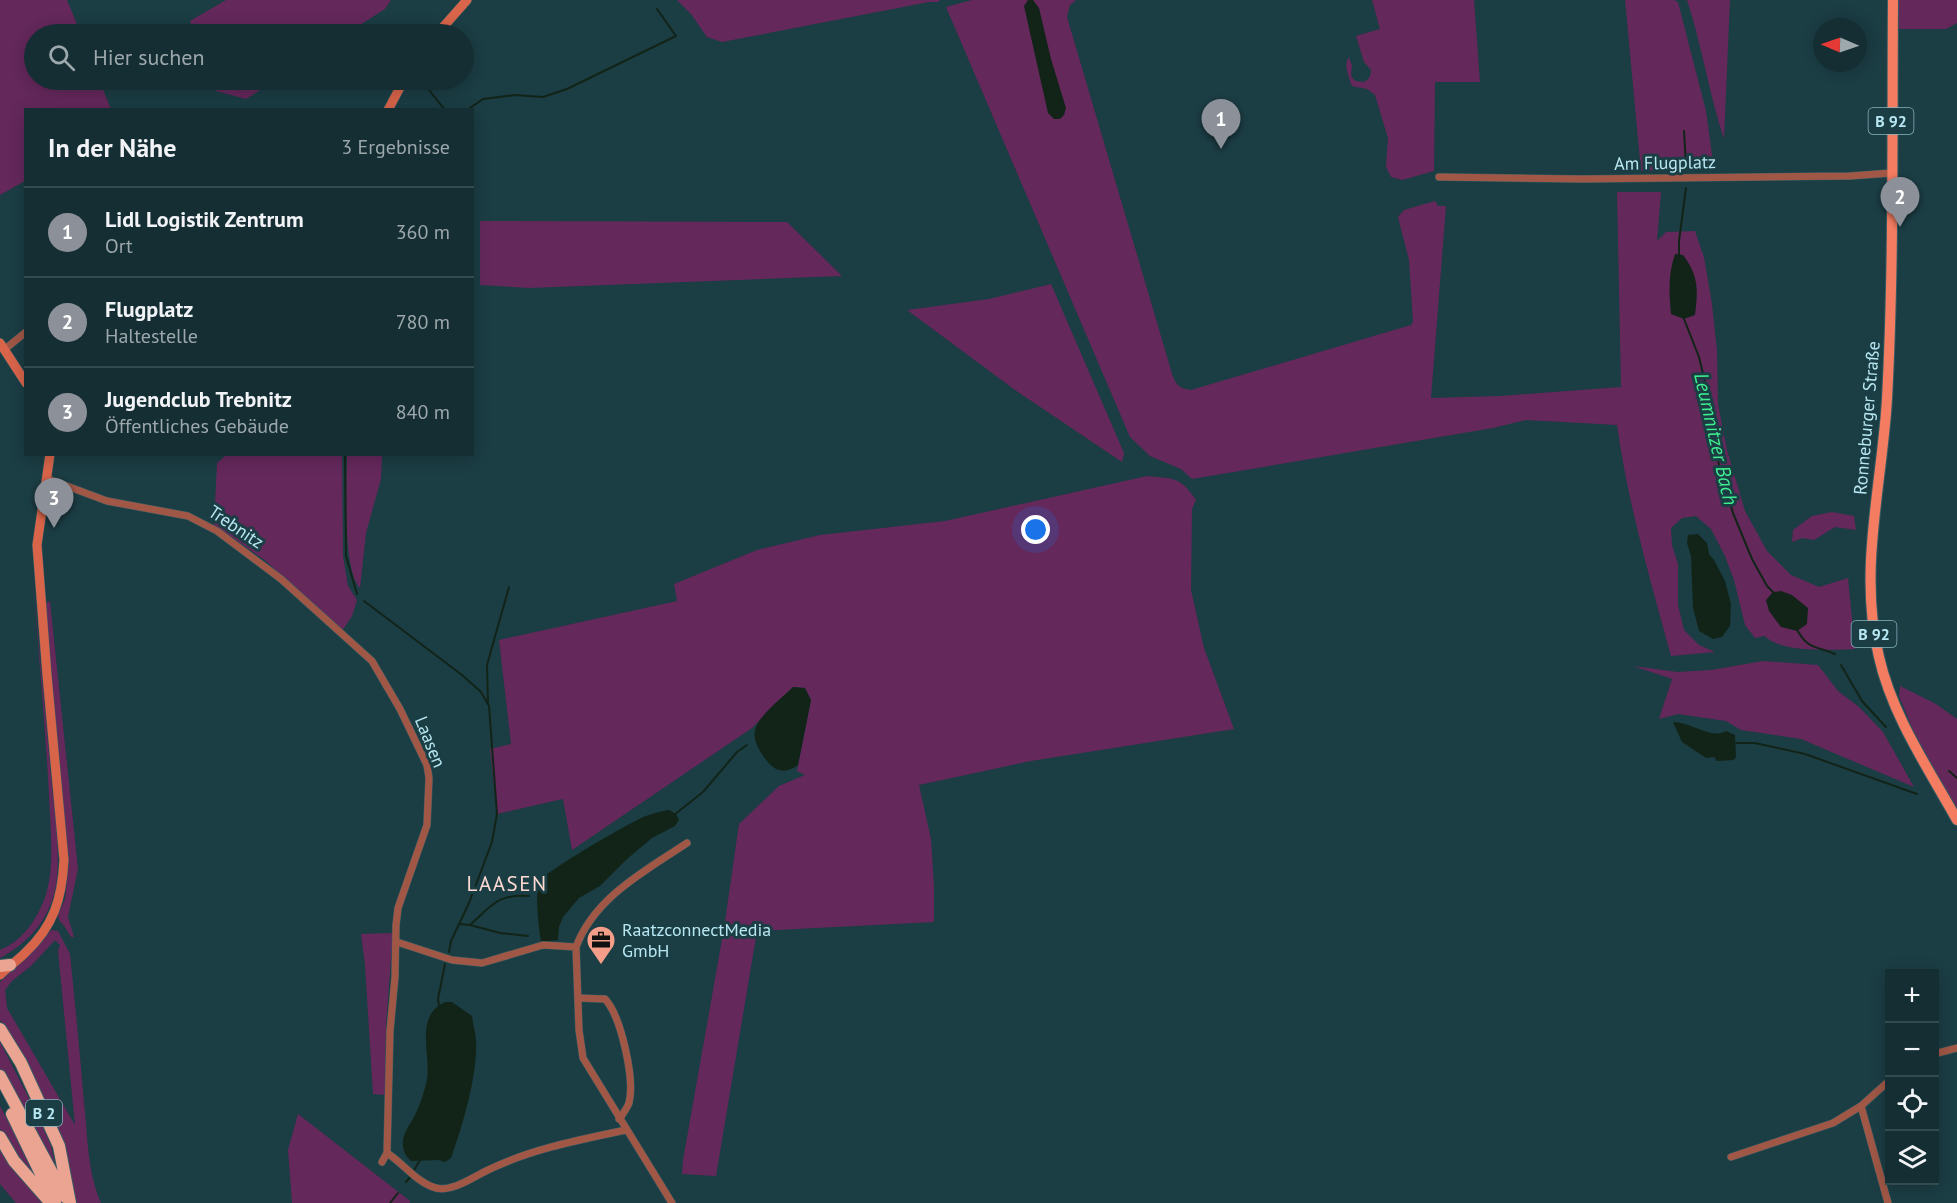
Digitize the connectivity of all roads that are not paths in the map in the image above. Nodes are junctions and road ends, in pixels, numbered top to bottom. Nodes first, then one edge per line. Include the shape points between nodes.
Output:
1 (467, 0) edge
2 (1893, 0) edge
3 (446, 24) edge
4 (399, 90) edge
5 (389, 108) edge
6 (1891, 173) junction
7 (1439, 177) dead end
8 (24, 333) edge
9 (2, 346) edge
10 (24, 379) edge
11 (50, 456) edge
12 (48, 478) junction
13 (320, 615) joint
14 (1957, 820) edge
15 (687, 843) dead end
16 (397, 942) junction
17 (576, 947) junction
18 (3, 967) edge
19 (0, 975) edge
20 (578, 998) junction
21 (0, 1029) edge
22 (1957, 1048) edge
23 (1939, 1053) edge
24 (0, 1076) edge
25 (1885, 1084) edge
26 (0, 1092) edge
27 (1861, 1106) junction
28 (619, 1119) junction
29 (626, 1130) junction
30 (0, 1137) edge
31 (387, 1153) junction
32 (1731, 1157) dead end
33 (382, 1162) dead end
34 (53, 1203) edge
35 (69, 1203) edge
36 (672, 1203) edge
37 (1888, 1203) edge

1 - 3 street
2 - 6 main road, Ronneburger Straße / B 92
4 - 5 street
6 - 7 street, Am Flugplatz via 1598,179
6 - 14 main road, Ronneburger Straße / B 92 via 1889,358 1873,531 1872,618 1894,703
8 - 9 street
9 - 10 street
11 - 12 street
12 - 13 street, Trebnitz via 107,501 188,516 234,543
12 - 18 street via 37,545 63,878 60,900 39,939
13 - 16 street, Laasen via 372,661 427,765 427,825 398,908
15 - 17 street via 623,886 582,932
16 - 17 street via 452,960 482,963 543,945
16 - 31 street, Laasen
17 - 20 street
18 - 19 street
20 - 28 street via 583,1058
20 - 28 street via 605,999 613,1007 631,1087 628,1105
21 - 35 highway, B 2 via 21,1063 59,1146
22 - 23 street
24 - 35 highway, B 2
25 - 27 street
26 - 34 highway, B 2
27 - 32 street via 1833,1123
27 - 37 street
28 - 29 street
29 - 31 street via 538,1151 443,1188 427,1184
29 - 36 street
30 - 34 highway, B 2 via 14,1161
31 - 33 street, Laasen

